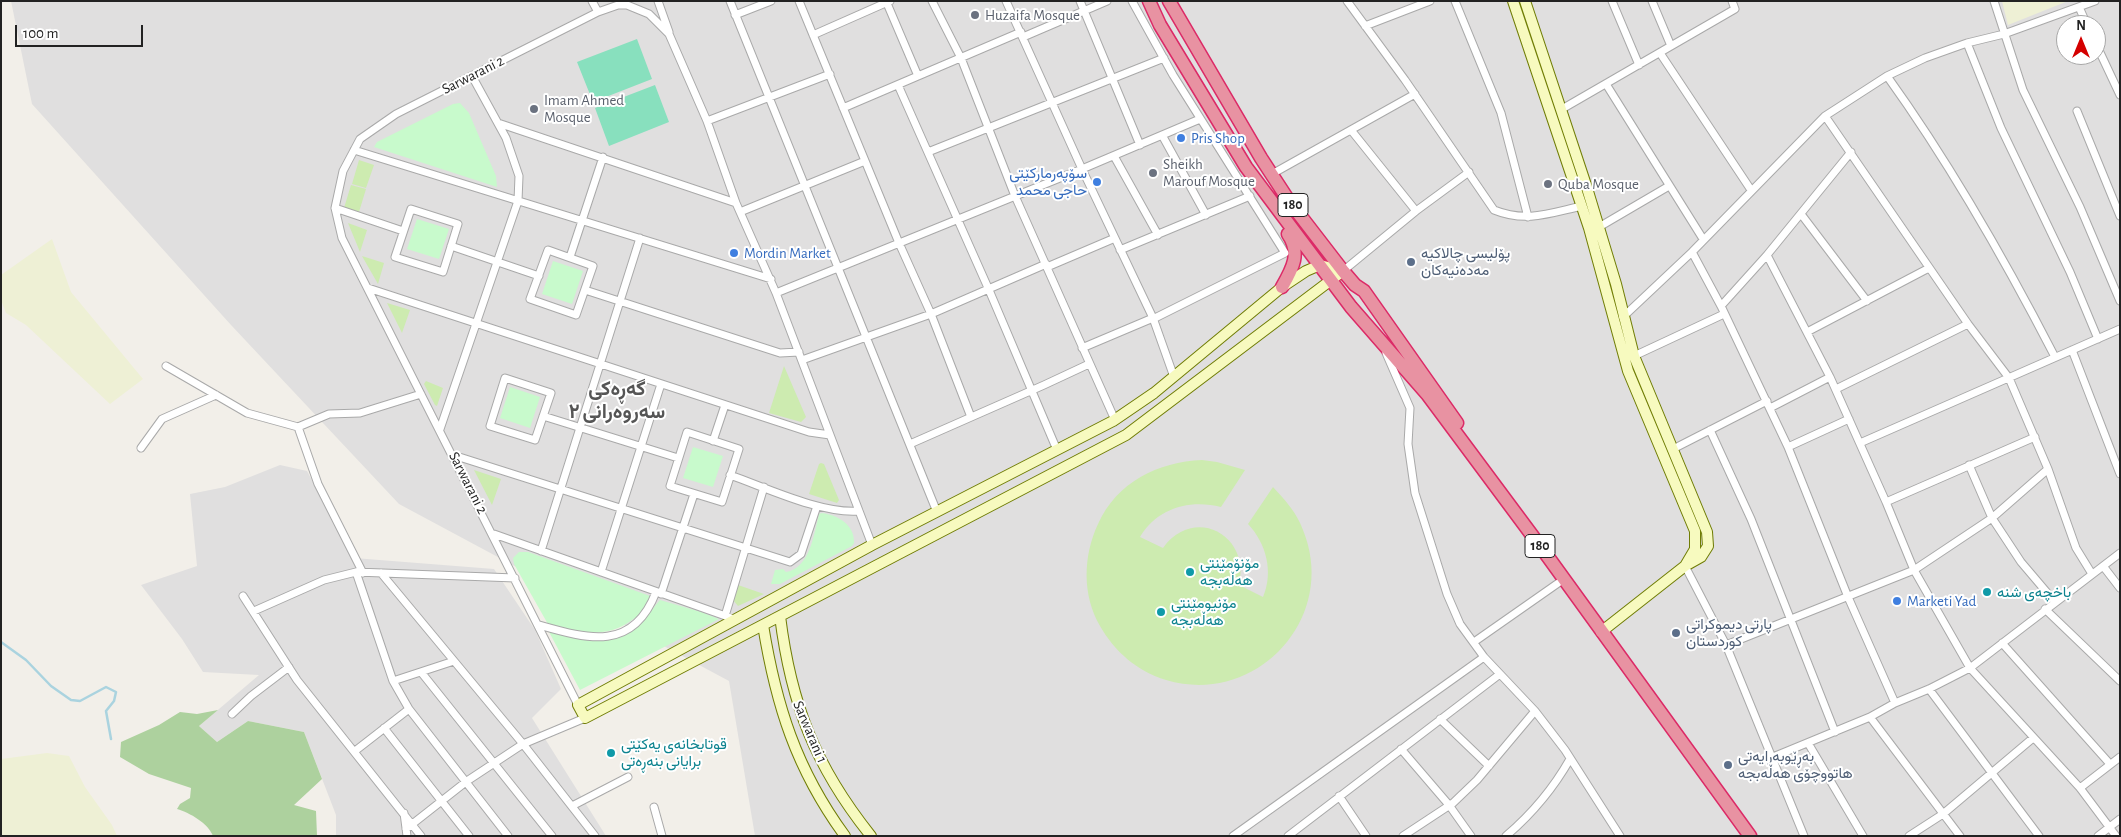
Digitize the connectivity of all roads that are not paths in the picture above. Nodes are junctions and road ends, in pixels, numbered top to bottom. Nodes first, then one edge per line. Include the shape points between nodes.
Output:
1 (592, 1) edge
2 (658, 1) edge
3 (730, 1) edge
4 (771, 1) edge
5 (799, 1) edge
6 (932, 1) edge
7 (1006, 1) edge
8 (1080, 1) edge
9 (1106, 1) edge
10 (1132, 1) edge
11 (1149, 1) edge
12 (1169, 1) edge
13 (1346, 1) edge
14 (1430, 1) edge
15 (1456, 1) edge
16 (1513, 1) edge
17 (1525, 1) edge
18 (1612, 1) edge
19 (1652, 1) edge
20 (1732, 1) edge
21 (1994, 1) edge
22 (2095, 1) edge
23 (888, 2) edge
24 (2079, 7) junction
25 (1084, 11) junction
26 (598, 12) junction
27 (735, 15) junction
28 (1530, 15) junction
29 (2083, 15) edge
30 (1519, 18) junction
31 (1365, 26) junction
32 (669, 34) junction
33 (813, 34) junction
34 (2004, 34) junction
35 (1022, 35) junction
36 (1967, 43) junction
37 (1671, 46) junction
38 (1660, 53) junction
39 (961, 58) junction
40 (1164, 58) junction
41 (1638, 65) junction
42 (2106, 65) edge
43 (830, 74) junction
44 (472, 76) junction
45 (918, 76) junction
46 (1887, 76) junction
47 (1112, 79) junction
48 (898, 84) junction
49 (1606, 84) junction
50 (1415, 94) junction
51 (2120, 95) edge
52 (770, 99) junction
53 (1052, 102) junction
54 (843, 108) junction
55 (1562, 109) junction
56 (2077, 111) dead end
57 (1825, 116) junction
58 (1200, 119) junction
59 (707, 121) junction
60 (498, 123) junction
61 (989, 129) junction
62 (1351, 130) junction
63 (1162, 135) junction
64 (1140, 145) junction
65 (354, 150) junction
66 (928, 152) junction
67 (1851, 152) junction
68 (1114, 156) junction
69 (603, 157) junction
70 (865, 161) junction
71 (1082, 169) junction
72 (1469, 172) junction
73 (1272, 174) junction
74 (1256, 180) junction
75 (805, 185) junction
76 (1669, 186) junction
77 (1751, 190) junction
78 (1015, 196) junction
79 (1250, 196) junction
80 (518, 201) junction
81 (736, 203) junction
82 (1582, 206) junction
83 (335, 208) junction
84 (1416, 211) junction
85 (740, 212) junction
86 (1206, 214) junction
87 (1801, 214) junction
88 (2120, 216) edge
89 (1528, 217) junction
90 (958, 219) junction
91 (582, 220) junction
92 (1599, 227) junction
93 (403, 232) junction
94 (1158, 235) junction
95 (640, 238) junction
96 (1115, 238) junction
97 (1703, 239) junction
98 (899, 243) junction
99 (451, 246) junction
100 (1120, 250) junction
101 (1692, 252) junction
102 (1767, 255) junction
103 (570, 258) junction
104 (497, 261) junction
105 (1046, 265) junction
106 (1320, 265) junction
107 (839, 267) junction
108 (1929, 268) junction
109 (1346, 269) junction
110 (539, 276) junction
111 (770, 278) junction
112 (1331, 280) junction
113 (1616, 284) junction
114 (368, 288) junction
115 (1282, 288) junction
116 (1605, 288) junction
117 (585, 290) junction
118 (989, 290) junction
119 (776, 293) junction
120 (620, 301) junction
121 (1867, 301) junction
122 (2120, 302) edge
123 (1722, 310) junction
124 (931, 314) junction
125 (1623, 317) junction
126 (1153, 319) junction
127 (476, 324) junction
128 (1968, 324) junction
129 (2120, 329) edge
130 (1807, 332) junction
131 (867, 336) junction
132 (1379, 337) junction
133 (2098, 339) junction
134 (1082, 348) junction
135 (2072, 350) junction
136 (799, 352) junction
137 (1634, 356) junction
138 (2055, 357) junction
139 (802, 360) junction
140 (600, 364) junction
141 (1089, 364) junction
142 (166, 366) dead end
143 (1174, 377) junction
144 (1830, 377) junction
145 (2009, 378) junction
146 (661, 384) junction
147 (1836, 389) junction
148 (1031, 391) junction
149 (421, 394) junction
150 (216, 395) junction
151 (1768, 404) junction
152 (725, 405) junction
153 (543, 416) junction
154 (971, 417) junction
155 (1848, 419) junction
156 (1115, 420) junction
157 (298, 427) junction
158 (580, 428) junction
159 (440, 429) junction
160 (1710, 430) junction
161 (830, 435) junction
162 (2035, 436) junction
163 (713, 441) junction
164 (1860, 443) junction
165 (910, 444) junction
166 (640, 447) junction
167 (141, 448) dead end
168 (1788, 448) junction
169 (1057, 450) junction
170 (1673, 450) junction
171 (453, 455) junction
172 (678, 458) junction
173 (1032, 463) junction
174 (1969, 465) junction
175 (2048, 469) junction
176 (2120, 474) edge
177 (730, 475) junction
178 (1040, 480) junction
179 (764, 487) junction
180 (560, 489) junction
181 (694, 494) junction
182 (1886, 502) junction
183 (817, 506) junction
184 (621, 508) junction
185 (859, 511) junction
186 (937, 512) junction
187 (1992, 518) junction
188 (683, 528) junction
189 (494, 534) junction
190 (872, 545) junction
191 (746, 548) junction
192 (541, 551) junction
193 (2120, 553) edge
194 (1685, 566) junction
195 (2103, 566) junction
196 (1914, 570) junction
197 (360, 572) junction
198 (601, 572) junction
199 (381, 573) junction
200 (1562, 573) junction
201 (2092, 574) junction
202 (515, 578) junction
203 (2120, 588) edge
204 (659, 593) junction
205 (243, 596) dead end
206 (1848, 597) junction
207 (2055, 602) junction
208 (2046, 610) junction
209 (254, 611) junction
210 (780, 616) junction
211 (729, 617) junction
212 (1791, 620) junction
213 (539, 625) junction
214 (763, 625) junction
215 (1605, 630) junction
216 (1474, 642) junction
217 (2002, 643) junction
218 (1726, 645) junction
219 (1484, 657) junction
220 (454, 661) junction
221 (289, 667) junction
222 (1970, 668) junction
223 (421, 672) junction
224 (1500, 674) junction
225 (2120, 680) edge
226 (393, 681) junction
227 (1929, 689) junction
228 (1895, 703) junction
229 (578, 704) junction
230 (409, 709) junction
231 (1535, 711) junction
232 (232, 714) dead end
233 (1870, 717) junction
234 (585, 718) junction
235 (1440, 719) junction
236 (384, 728) junction
237 (1835, 732) junction
238 (2033, 738) junction
239 (1808, 743) junction
240 (523, 744) junction
241 (1402, 749) junction
242 (355, 751) junction
243 (1773, 757) junction
244 (2120, 757) edge
245 (1570, 759) junction
246 (495, 763) junction
247 (2110, 764) junction
248 (1489, 766) junction
249 (1992, 773) junction
250 (628, 777) dead end
251 (467, 781) junction
252 (2080, 788) junction
253 (1339, 796) junction
254 (442, 800) junction
255 (1449, 805) junction
256 (572, 806) junction
257 (654, 807) dead end
258 (404, 813) junction
259 (1943, 814) junction
260 (2120, 819) edge
261 (412, 824) junction
262 (2109, 827) junction
263 (406, 833) edge
264 (1749, 835) edge
265 (421, 836) edge
266 (470, 836) edge
267 (508, 836) edge
268 (552, 836) edge
269 (595, 836) edge
270 (662, 836) edge
271 (845, 836) edge
272 (871, 836) edge
273 (1233, 836) edge
274 (1288, 836) edge
275 (1366, 836) edge
276 (1403, 836) edge
277 (1470, 836) edge
278 (1506, 836) edge
279 (1620, 836) edge
280 (1804, 836) edge
281 (1863, 836) edge
282 (1909, 836) edge
283 (1960, 836) edge
284 (2039, 836) edge
285 (2098, 836) edge
286 (2116, 836) edge

1 - 26 street
2 - 32 street
3 - 27 street
4 - 27 street
5 - 33 street
6 - 39 street
7 - 35 street
8 - 25 street
9 - 25 street
10 - 40 street
11 - 74 highway, 180 via 1160,25
12 - 73 highway, 180
13 - 31 street
14 - 31 street
15 - 89 street via 1501,112
16 - 30 main road
17 - 28 main road
18 - 41 street
19 - 37 street
20 - 37 street via 1735,9
21 - 34 street
22 - 24 street
23 - 33 street
23 - 45 street
24 - 29 street
24 - 34 street
25 - 35 street
25 - 47 street
26 - 32 street, Sarwarani 2 via 627,5 649,14
26 - 44 street, Sarwarani 2
27 - 52 street
28 - 30 main road
28 - 55 main road
30 - 82 main road
31 - 50 street
32 - 59 street, Sarwarani 2
33 - 43 street
34 - 36 street
34 - 122 street via 2023,90 2080,207
35 - 39 street
35 - 53 street
36 - 46 street
36 - 133 street via 2000,128 2070,272
37 - 38 street
38 - 41 street
38 - 77 street
39 - 45 street
39 - 61 street
40 - 47 street
40 - 58 street
41 - 49 street
42 - 51 street
43 - 52 street
43 - 54 street
44 - 60 street
44 - 65 street, Sarwarani 2 via 396,114 360,139
45 - 48 street
46 - 57 street
46 - 138 street via 1968,198
47 - 53 street
47 - 64 street
48 - 54 street
48 - 66 street
49 - 55 street
49 - 76 street
50 - 62 street
50 - 72 street
52 - 59 street
52 - 75 street
53 - 61 street
53 - 71 street
54 - 70 street
55 - 92 main road
56 - 88 street
57 - 67 street
57 - 77 street
58 - 63 street
58 - 79 street
59 - 81 street, Sarwarani 2
60 - 69 street
60 - 80 street via 519,176
61 - 66 street
61 - 78 street
62 - 73 street
62 - 84 street
63 - 64 street
63 - 86 street
64 - 68 street
65 - 80 street
65 - 83 street, Sarwarani 2 via 343,171
66 - 90 street
67 - 87 street
67 - 108 street
68 - 71 street
68 - 94 street
69 - 81 street
69 - 91 street
70 - 75 street
70 - 98 street
71 - 78 street
71 - 96 street
72 - 84 street
72 - 89 street via 1494,210 1510,217
73 - 109 highway, 180 via 1317,240
74 - 106 highway, 180
74 - 115 highway via 1264,199 1295,246 1294,264
75 - 85 street
75 - 107 street
76 - 92 street
76 - 97 street
77 - 97 street
78 - 90 street
78 - 105 street
79 - 86 street
79 - 126 street via 1285,253
80 - 91 street
80 - 104 street
81 - 85 street, Sarwarani 2
82 - 89 street
82 - 116 main road
83 - 93 street
83 - 114 street, Sarwarani 2 via 342,238
84 - 109 street
85 - 111 street, Sarwarani 2
86 - 94 street
87 - 102 street
87 - 121 street
90 - 98 street
90 - 118 street
91 - 95 street
91 - 103 street
92 - 113 main road
93 - 99 street via 410,209 458,224
93 - 99 street via 395,257 443,272
94 - 100 street
95 - 111 street
95 - 120 street
96 - 100 street
96 - 105 street
97 - 101 street
98 - 107 street
98 - 124 street
99 - 104 street
100 - 126 street
101 - 123 street
101 - 125 street
102 - 123 street
102 - 130 street
103 - 110 street via 548,250
103 - 117 street via 593,266
104 - 110 street
104 - 127 street
105 - 118 street
105 - 134 street
106 - 109 main road
106 - 112 highway, 180
106 - 115 main road
107 - 119 street
107 - 131 street
108 - 121 street
108 - 128 street
109 - 112 main road
109 - 200 highway, 180 via 1438,393
110 - 117 street via 530,299 576,315
111 - 119 street, Sarwarani 2
112 - 132 highway, 180
112 - 178 main road via 1126,435
113 - 116 main road
113 - 125 main road
114 - 127 street
114 - 149 street, Sarwarani 2
115 - 143 main road
116 - 194 main road via 1628,372 1695,531 1695,548
117 - 120 street
118 - 124 street
118 - 148 street
119 - 136 street, Sarwarani 2
120 - 136 street via 780,352
120 - 140 street
121 - 130 street
123 - 137 street
123 - 151 street
124 - 131 street
124 - 154 street
125 - 137 main road
126 - 134 street
126 - 143 street
127 - 140 street
127 - 159 street
128 - 145 street
128 - 147 street
129 - 133 street
130 - 144 street
131 - 139 street
131 - 165 street
132 - 200 highway, 180 via 1427,394
132 - 216 street via 1410,408 1408,444 1424,522 1460,624
133 - 135 street
134 - 141 street
135 - 138 street
135 - 176 street
136 - 139 street, Sarwarani 2
137 - 170 main road
138 - 145 street
139 - 161 street, Sarwarani 2
140 - 146 street
140 - 158 street
141 - 148 street
141 - 156 street
142 - 150 street
143 - 156 main road
144 - 147 street
144 - 151 street
145 - 162 street
145 - 164 street
146 - 152 street
146 - 166 street
147 - 155 street
148 - 154 street
148 - 169 street
149 - 157 street via 360,413 328,414
149 - 159 street, Sarwarani 2
150 - 157 street via 247,413
150 - 167 street via 162,419
151 - 160 street
151 - 168 street
152 - 161 street via 809,432
152 - 163 street
153 - 153 street via 535,440 490,426 505,378 550,393
153 - 158 street
154 - 165 street
155 - 164 street
155 - 168 street
156 - 169 main road
157 - 197 street via 318,484
158 - 166 street
158 - 180 street
159 - 171 street, Sarwarani 2
160 - 170 street
160 - 212 street via 1751,519
161 - 185 street, Sarwarani 2
162 - 174 street
162 - 175 street
163 - 172 street via 686,432
163 - 177 street via 739,449
164 - 182 street
165 - 186 street
166 - 172 street
166 - 184 street
168 - 206 street
169 - 173 main road
170 - 194 main road via 1707,532 1708,546 1701,558
171 - 180 street
171 - 189 street, Sarwarani 2
172 - 181 street via 670,486
173 - 178 main road
173 - 186 main road
174 - 182 street
174 - 187 street
175 - 187 street
175 - 201 street via 2076,548
177 - 179 street
177 - 181 street via 722,502
178 - 210 main road
179 - 183 street
179 - 191 street
180 - 184 street
180 - 192 street
181 - 188 street
182 - 196 street
183 - 185 street via 844,512
183 - 191 street via 801,554 790,562
184 - 188 street
184 - 198 street
185 - 190 street, Sarwarani 2
186 - 190 main road
187 - 196 street
187 - 207 street via 2021,562
188 - 191 street
188 - 204 street
189 - 192 street
189 - 202 street, Sarwarani 2
190 - 211 main road
191 - 211 street
192 - 198 street
193 - 195 street
194 - 215 main road
194 - 218 street
195 - 201 street
195 - 203 street
196 - 206 street
196 - 222 street
197 - 199 street
197 - 209 street via 324,580
197 - 226 street
198 - 204 street
199 - 202 street
199 - 220 street
200 - 215 highway, 180
200 - 216 street
201 - 207 street
202 - 213 street, Sarwarani 2
204 - 211 street
204 - 213 street via 645,614 617,634 586,638
205 - 209 street
206 - 212 street
206 - 228 street
207 - 208 street
208 - 217 street
208 - 225 street
209 - 221 street
210 - 214 main road
210 - 272 main road, Sarwarani 1 via 788,672 804,724 832,783
211 - 229 main road
212 - 218 street
212 - 237 street
213 - 229 street, Sarwarani 2
214 - 234 main road
214 - 271 main road via 771,675 782,715 814,790
215 - 264 highway, 180
216 - 219 street
217 - 222 street
217 - 247 street
218 - 243 street
219 - 224 street
219 - 273 street
220 - 223 street
220 - 240 street
221 - 232 street
221 - 242 street
222 - 227 street
222 - 238 street
223 - 226 street
223 - 246 street
224 - 231 street
224 - 235 street
226 - 230 street
227 - 228 street
227 - 249 street
228 - 233 street
229 - 234 main road, Sarwarani 2
230 - 236 street
230 - 251 street
231 - 245 street
231 - 248 street
233 - 237 street
233 - 259 street
234 - 240 street
235 - 241 street
235 - 248 street
236 - 242 street
236 - 254 street
237 - 239 street
238 - 249 street
238 - 252 street
239 - 243 street
239 - 281 street
240 - 246 street
240 - 256 street
241 - 253 street
241 - 255 street
242 - 258 street
243 - 280 street
244 - 247 street
245 - 278 street via 1542,801
245 - 279 street
246 - 251 street
246 - 268 street
247 - 252 street
248 - 255 street
249 - 259 street
249 - 284 street
250 - 256 street
251 - 254 street
251 - 267 street
252 - 262 street
253 - 274 street
253 - 275 street
254 - 261 street
254 - 266 street
255 - 276 street
255 - 277 street
256 - 269 street
257 - 270 street
258 - 261 street
258 - 263 street
259 - 282 street
259 - 283 street
260 - 262 street
261 - 263 street
261 - 265 street
262 - 285 street
262 - 286 street

